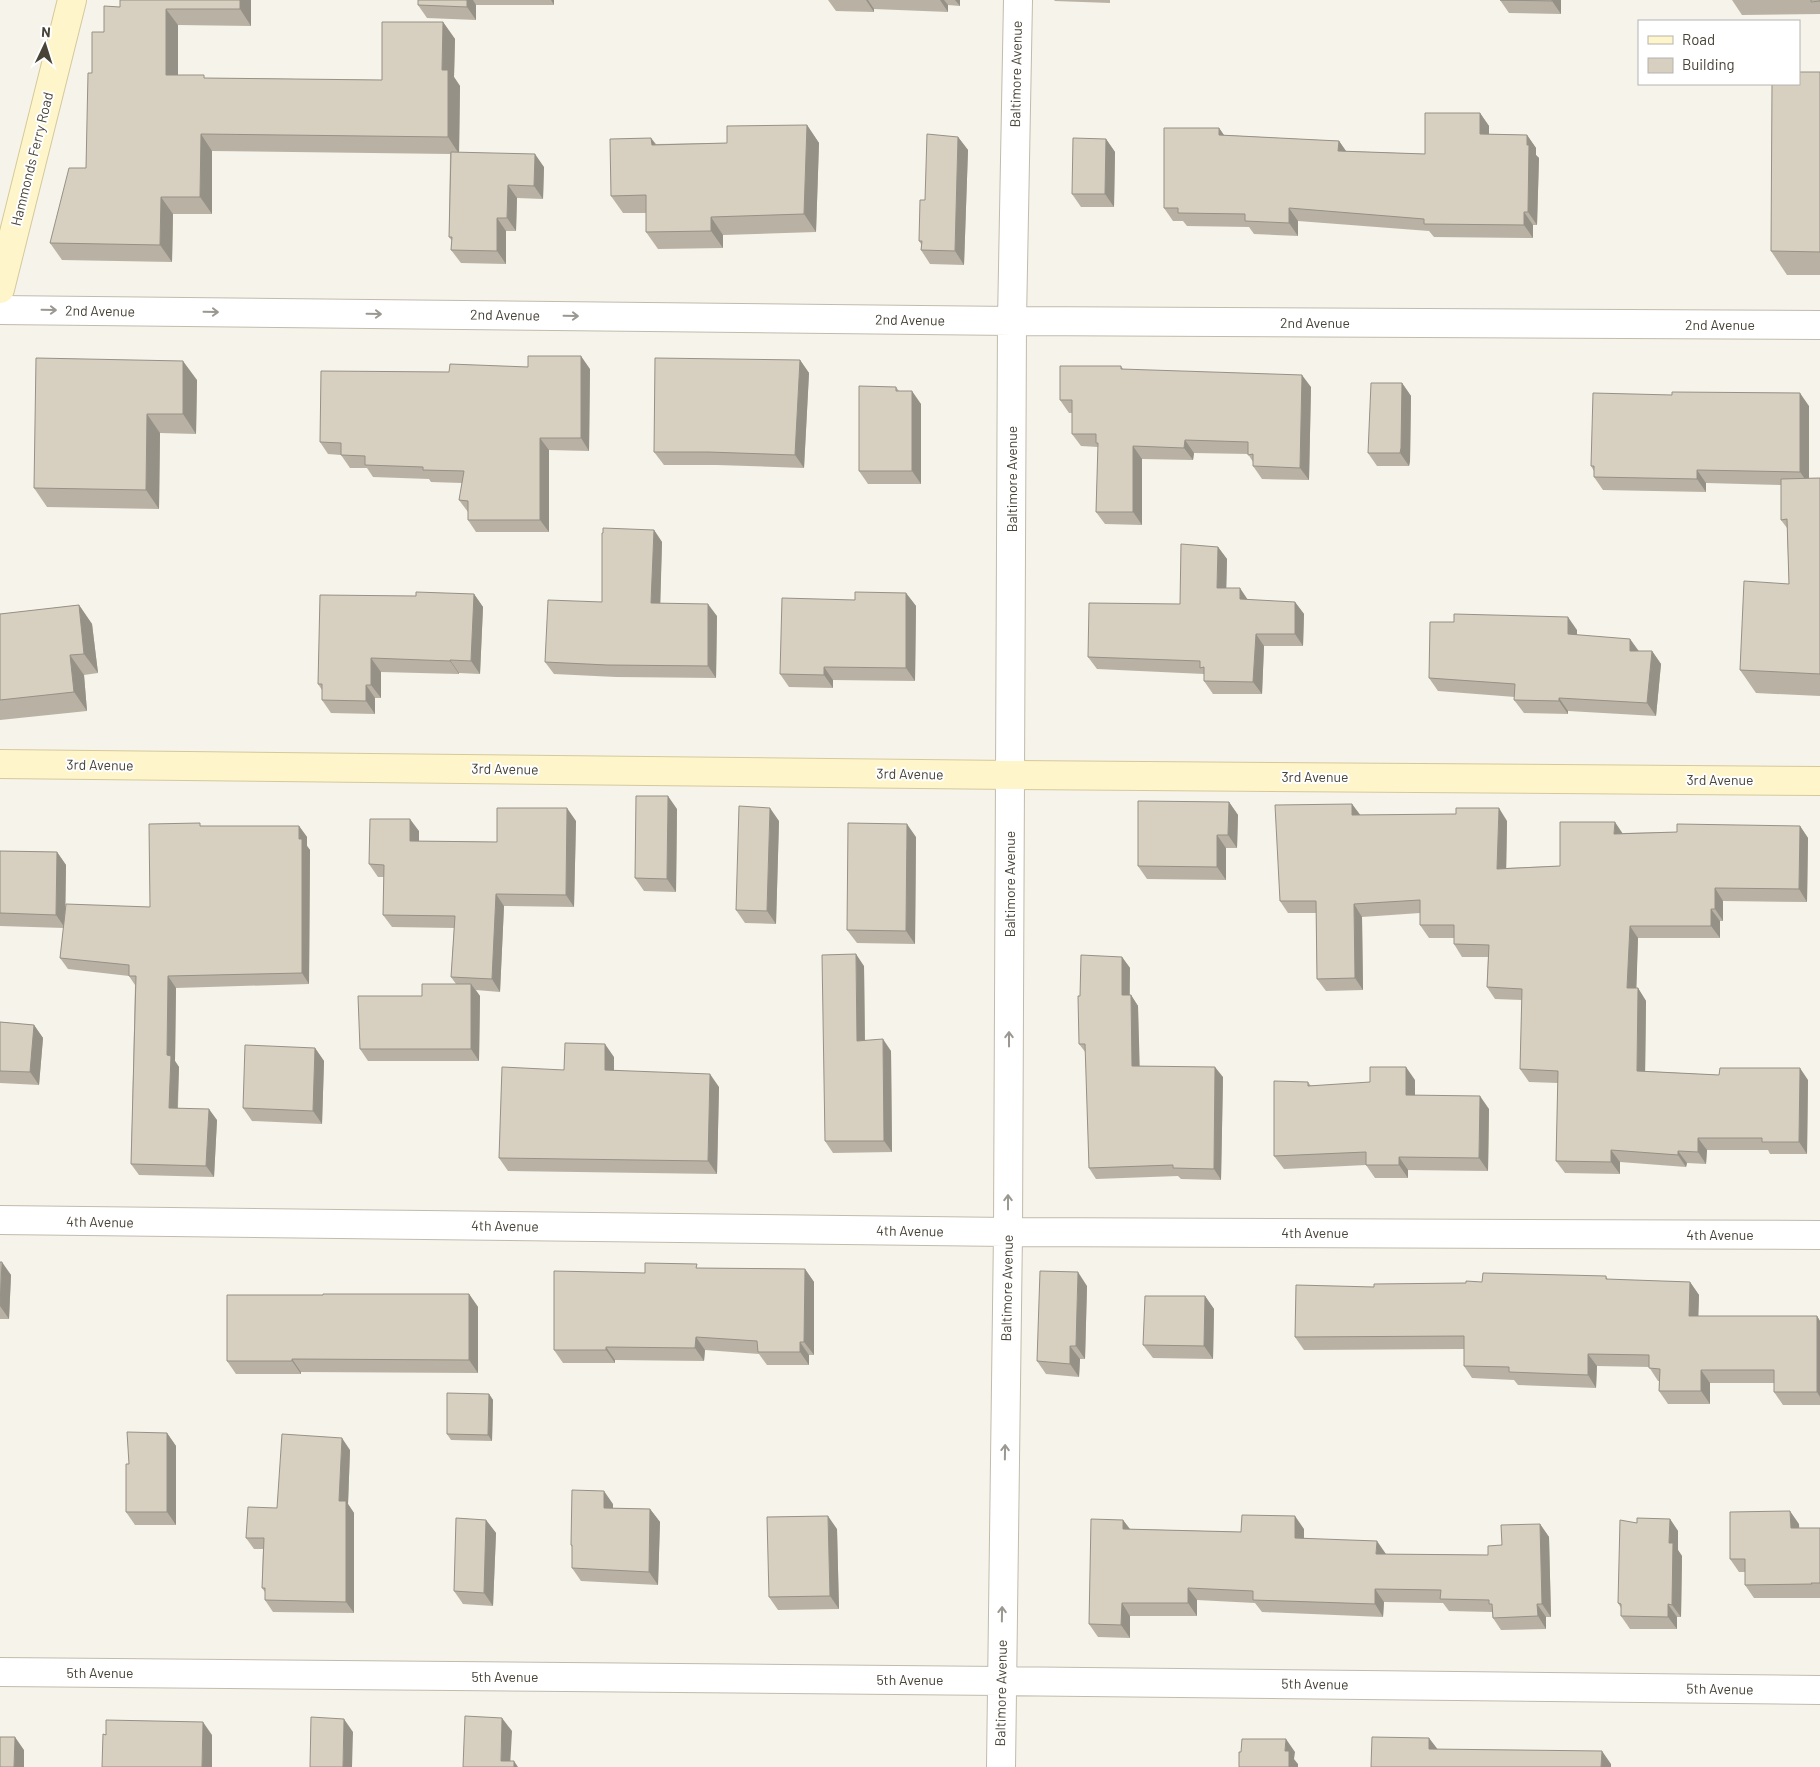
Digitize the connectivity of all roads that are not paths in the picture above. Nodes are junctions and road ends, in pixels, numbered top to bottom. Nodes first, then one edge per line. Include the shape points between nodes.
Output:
1 (72, 0) edge
2 (1018, 0) edge
3 (0, 289) edge
4 (0, 310) edge
5 (1012, 321) junction
6 (1820, 325) edge
7 (0, 764) edge
8 (1011, 775) junction
9 (1820, 780) edge
10 (0, 1220) edge
11 (1008, 1232) junction
12 (1820, 1235) edge
13 (0, 1672) edge
14 (1001, 1680) junction
15 (1820, 1690) edge
16 (1001, 1767) edge

1 - 3 street, Hammonds Ferry Road
2 - 5 street, Baltimore Avenue
4 -> 5 street, 2nd Avenue
5 - 6 street, 2nd Avenue
5 - 8 street, Baltimore Avenue
7 - 8 street, 3rd Avenue
8 - 9 street, 3rd Avenue
11 -> 8 street, Baltimore Avenue
10 - 11 street, 4th Avenue
11 - 12 street, 4th Avenue
14 -> 11 street, Baltimore Avenue
13 - 14 street, 5th Avenue
14 - 15 street, 5th Avenue
14 - 16 street, Baltimore Avenue

